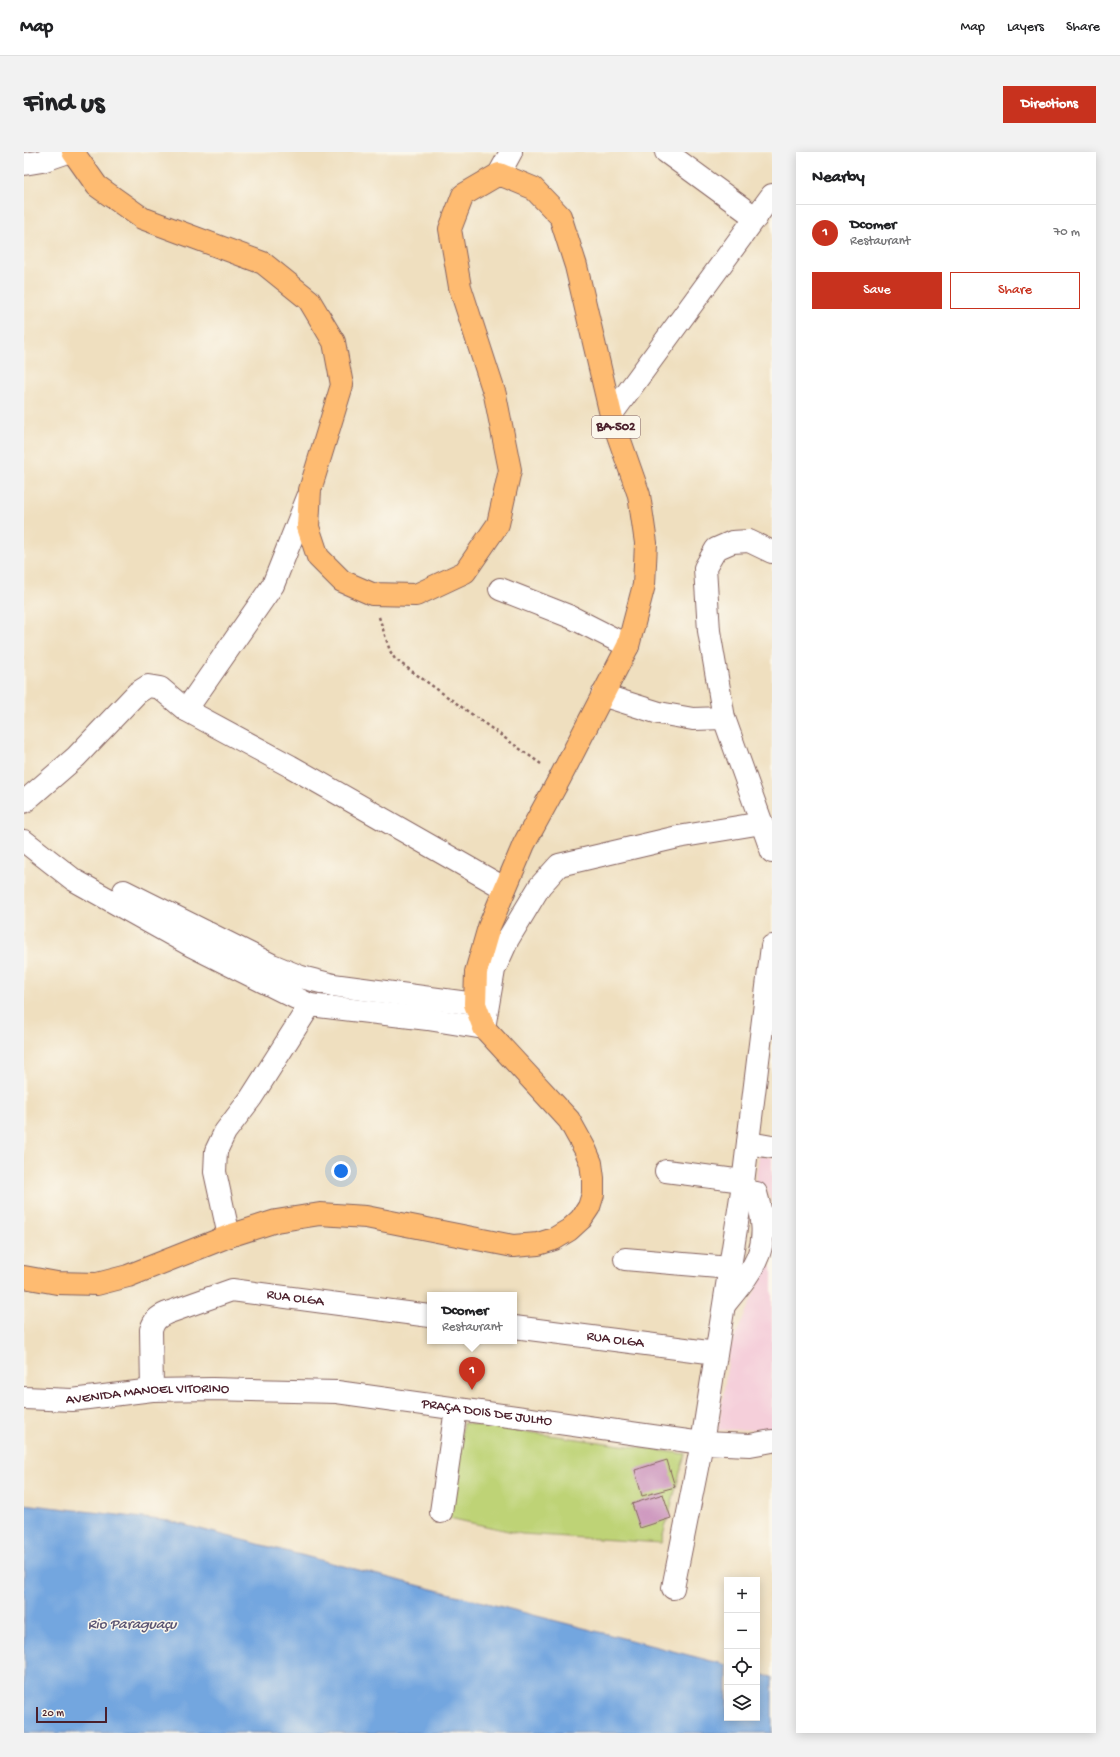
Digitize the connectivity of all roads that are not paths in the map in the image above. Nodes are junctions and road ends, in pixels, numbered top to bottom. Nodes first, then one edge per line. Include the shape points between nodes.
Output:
1 (68, 152) edge
2 (73, 152) edge
3 (511, 152) edge
4 (666, 152) edge
5 (24, 164) edge
6 (500, 174) junction
7 (772, 195) edge
8 (756, 218) junction
9 (612, 415) junction
10 (310, 490) junction
11 (772, 552) edge
12 (500, 589) dead end
13 (628, 646) junction
14 (602, 694) junction
15 (186, 710) junction
16 (724, 718) junction
17 (24, 802) edge
18 (762, 823) junction
19 (24, 841) edge
20 (772, 852) edge
21 (118, 888) dead end
22 (504, 888) junction
23 (772, 946) edge
24 (475, 1004) junction
25 (310, 1005) junction
26 (484, 1028) junction
27 (748, 1143) junction
28 (772, 1147) edge
29 (666, 1171) dead end
30 (742, 1186) junction
31 (229, 1236) junction
32 (625, 1259) dead end
33 (730, 1268) junction
34 (24, 1277) edge
35 (724, 1305) junction
36 (427, 1316) edge
37 (517, 1327) edge
38 (716, 1353) junction
39 (152, 1390) junction
40 (271, 1391) joint
41 (24, 1398) edge
42 (456, 1409) junction
43 (772, 1441) edge
44 (702, 1444) junction
45 (441, 1512) dead end
46 (673, 1588) dead end

1 - 5 street
2 - 10 main road via 97,186 142,218 263,263 309,300 334,342 342,385
3 - 6 street
4 - 8 street
6 - 9 main road, BA-502 via 533,188 560,216 576,266
6 - 10 main road via 463,195 450,229 460,287 495,395 510,470 498,524 465,572 416,595 372,594 342,581 318,557 308,527
7 - 8 street
8 - 9 street
9 - 13 main road, BA-502 via 639,495 646,543 644,585
10 - 15 street via 274,585
11 - 16 street via 749,542 732,542 716,549 705,568 709,632
12 - 13 street via 571,617
13 - 14 main road, BA-502
14 - 16 street via 659,713 693,719
14 - 22 main road, BA-502
15 - 17 street via 160,688 148,686 137,693 76,757
15 - 22 street
16 - 18 street
18 - 20 street
18 - 26 street via 678,837 559,865 540,886 508,939 494,970
19 - 25 street via 74,880 192,946
21 - 24 street via 301,977 333,985
22 - 24 main road, BA-502 via 476,972
23 - 27 street
24 - 26 main road, BA-502
25 - 26 street
25 - 31 street via 251,1098 225,1132 216,1151 215,1172
26 - 31 main road, BA-502 via 569,1120 585,1148 590,1163 593,1194 589,1207 569,1230 554,1239 538,1244 513,1246 366,1217 320,1214 276,1220
27 - 28 street
27 - 30 street
29 - 30 street
30 - 33 street
30 - 35 street via 756,1193 767,1220 768,1240 762,1258
31 - 34 main road, BA-502 via 128,1276 97,1284 57,1283
32 - 33 street
33 - 35 street
35 - 38 street
36 - 39 street, RUA OLGA via 232,1290 167,1313 153,1322
37 - 38 street, RUA OLGA
38 - 44 street
39 - 40 street, AVENIDA MANOEL VITORINO
39 - 41 street, AVENIDA MANOEL VITORINO via 72,1400
40 - 42 street, PRAÇA DOIS DE JULHO via 337,1392
42 - 44 street, PRAÇA DOIS DE JULHO
42 - 45 street
43 - 44 street, PRAÇA DOIS DE JULHO via 750,1445
44 - 46 street

